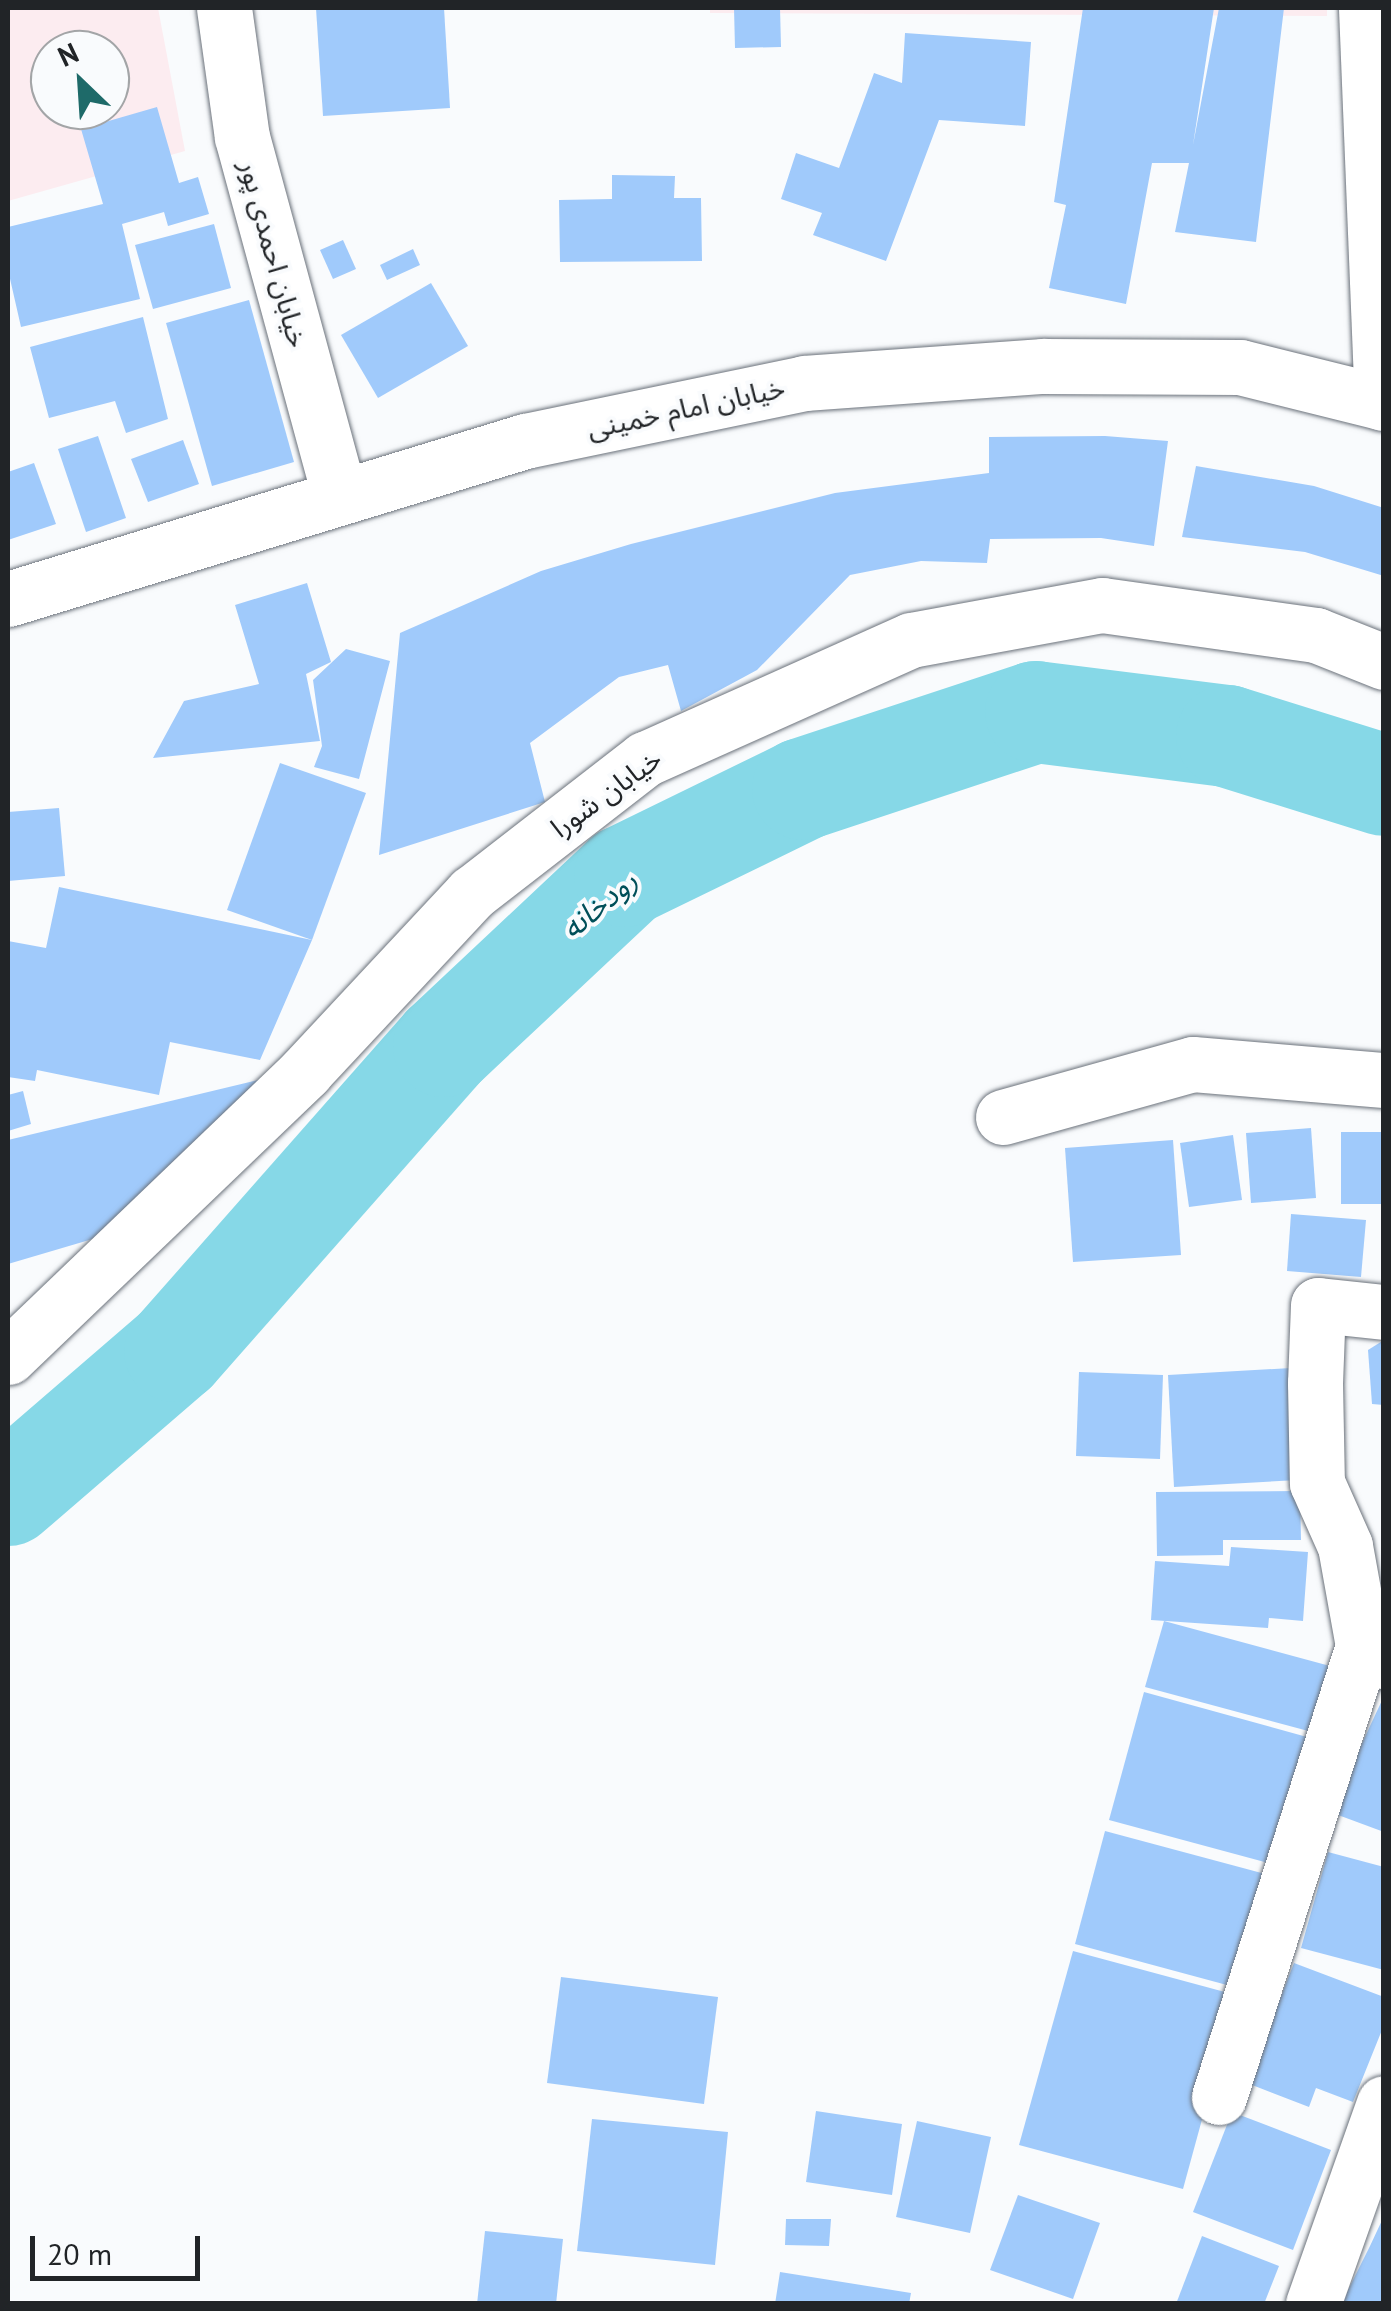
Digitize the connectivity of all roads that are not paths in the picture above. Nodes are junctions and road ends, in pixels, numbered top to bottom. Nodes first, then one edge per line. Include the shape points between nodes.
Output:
1 (224, 8) edge
2 (1366, 8) edge
3 (1383, 403) edge
4 (340, 497) junction
5 (8, 599) edge
6 (1384, 662) edge
7 (1384, 1080) edge
8 (1003, 1117) dead end
9 (1384, 1312) edge
10 (8, 1357) edge
11 (1373, 1654) edge
12 (1219, 2097) dead end
13 (1384, 2102) edge
14 (1313, 2304) edge

1 - 4 street, خیابان احمدی پور via 242,137
2 - 3 street
3 - 4 street, خیابان امام خمینی via 1240,367 1044,366 804,384 525,442
4 - 5 street, خیابان امام خمینی
6 - 10 street, خیابان شورا via 1316,635 1102,605 910,640 645,759 472,893 305,1072
7 - 8 street via 1193,1064
9 - 11 street via 1318,1305 1317,1483 1345,1546
11 - 12 street
13 - 14 street

